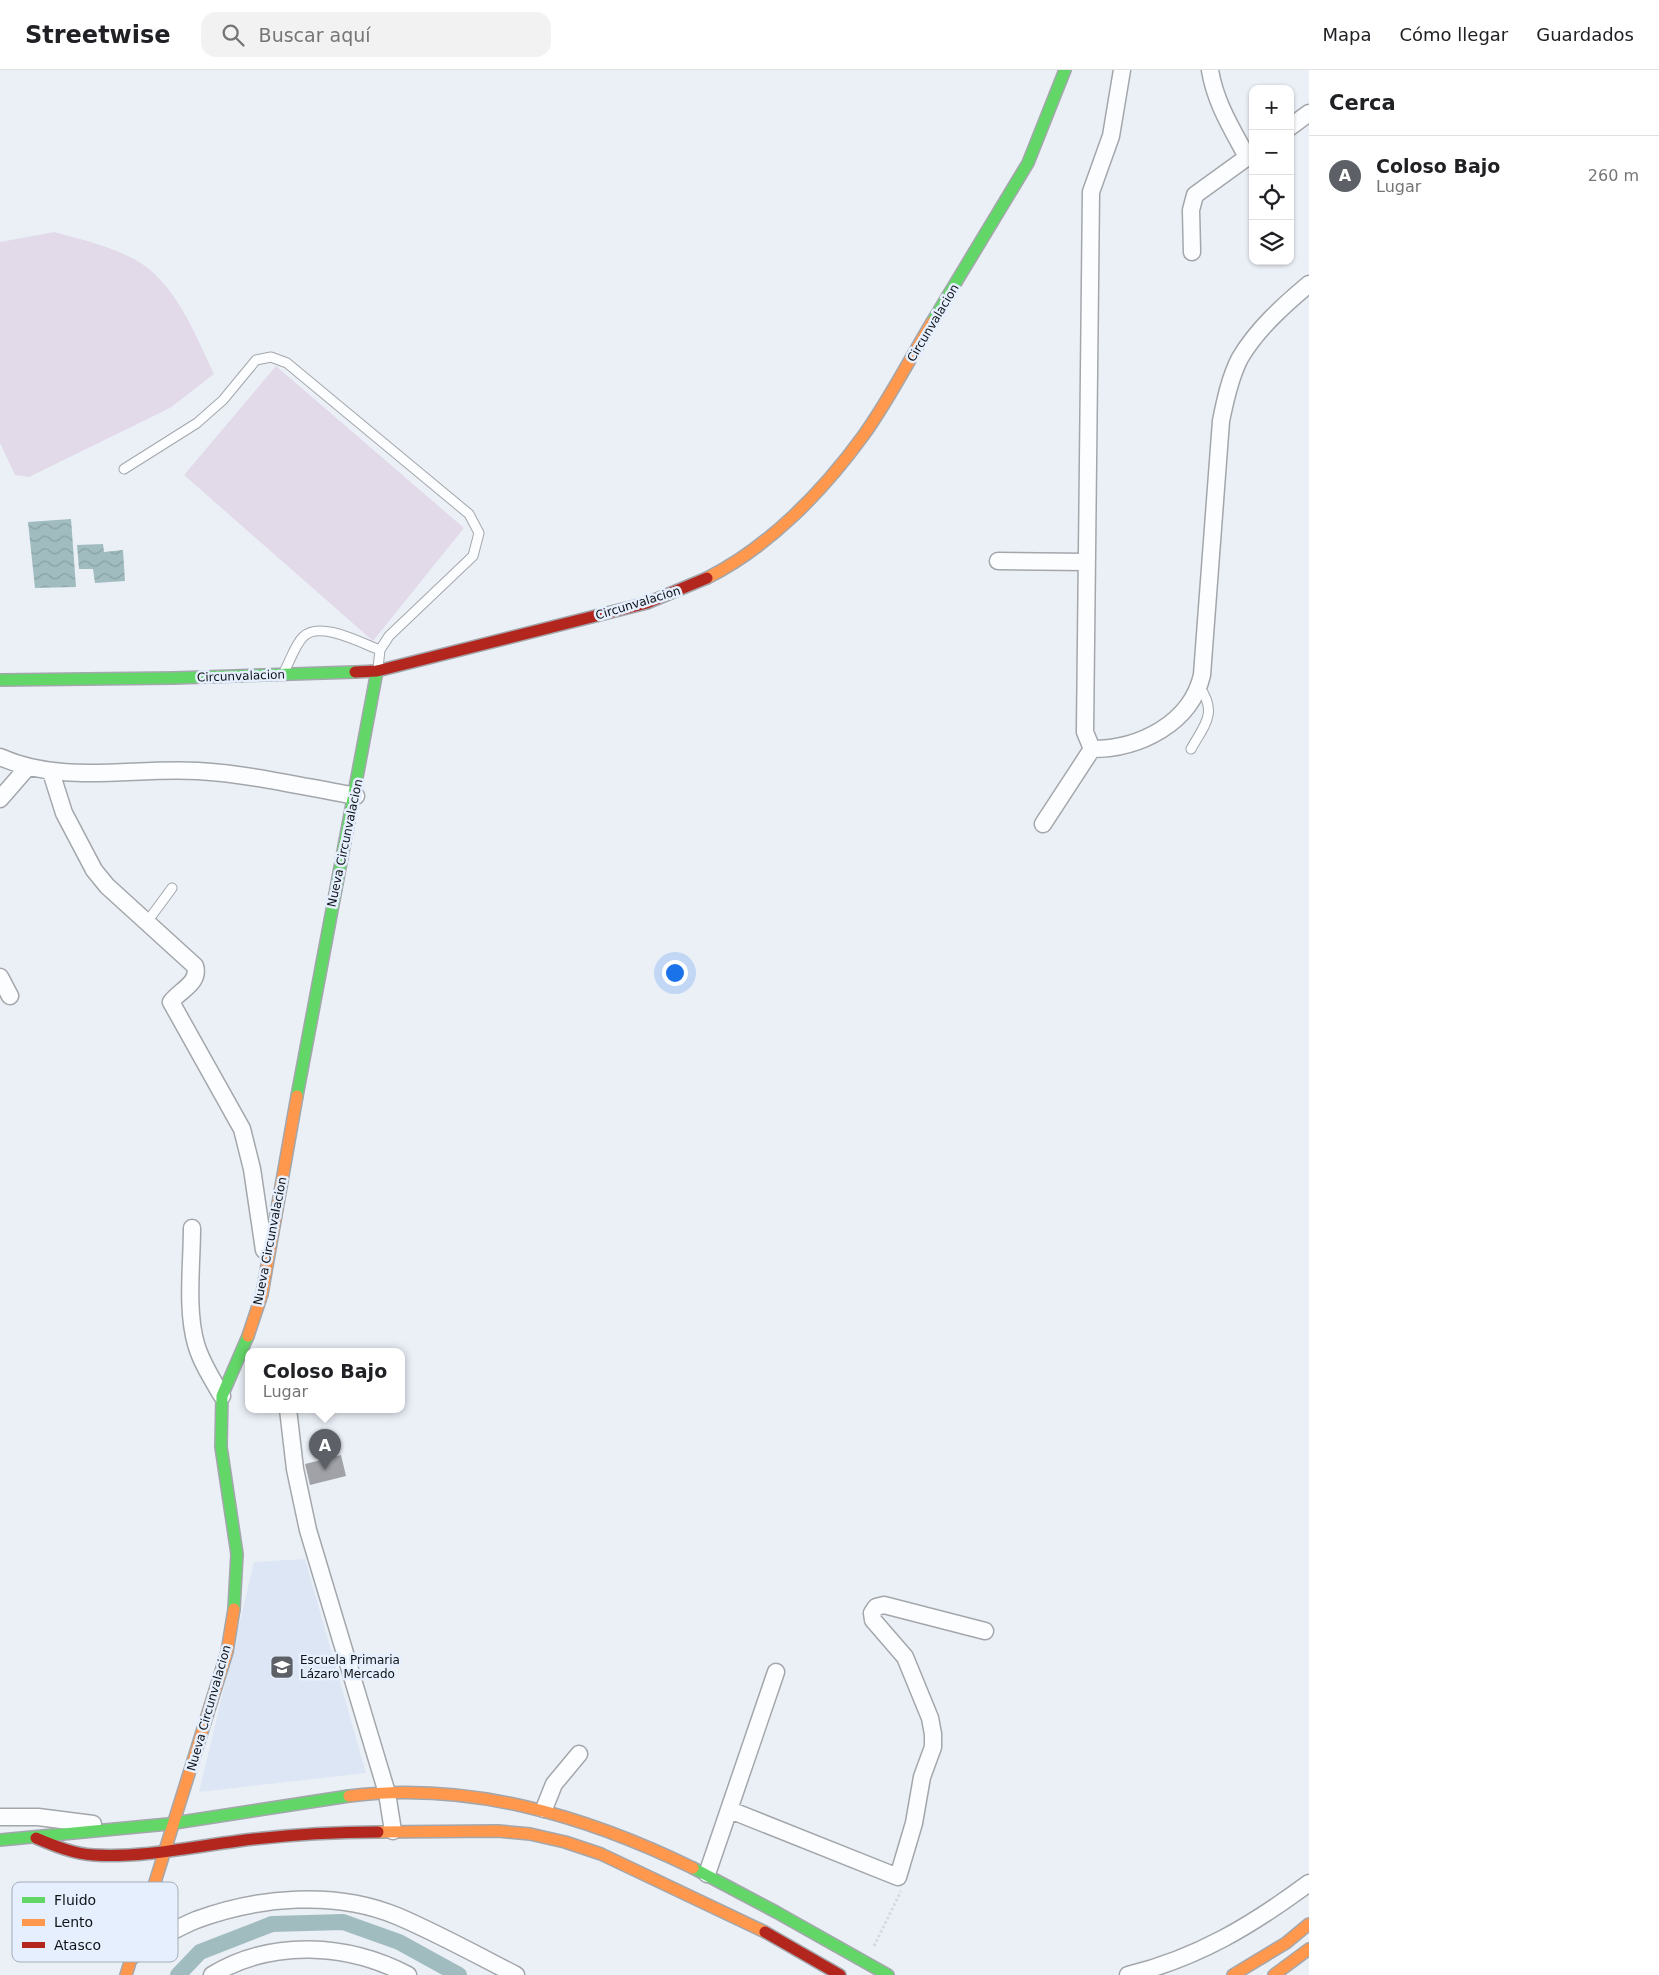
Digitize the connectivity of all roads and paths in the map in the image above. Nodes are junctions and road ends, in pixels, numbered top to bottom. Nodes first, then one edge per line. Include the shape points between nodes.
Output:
1 (1065, 70) edge
2 (1122, 70) edge
3 (1210, 70) edge
4 (1309, 113) edge
5 (1294, 124) edge
6 (1249, 153) edge
7 (1249, 156) edge
8 (1192, 252) dead end
9 (1309, 284) edge
10 (124, 469) dead end
11 (998, 562) dead end
12 (1087, 562) junction
13 (380, 650) junction
14 (377, 671) junction
15 (283, 674) junction
16 (0, 680) edge
17 (1199, 686) junction
18 (1092, 749) junction
19 (1191, 749) dead end
20 (0, 757) edge
21 (27, 768) junction
22 (52, 772) junction
23 (356, 796) junction
24 (0, 799) edge
25 (1043, 824) dead end
26 (172, 888) dead end
27 (147, 922) junction
28 (0, 978) edge
29 (10, 996) dead end
30 (192, 1228) dead end
31 (266, 1265) junction
32 (222, 1396) junction
33 (288, 1413) edge
34 (985, 1631) dead end
35 (776, 1672) dead end
36 (579, 1754) dead end
37 (387, 1793) junction
38 (544, 1809) junction
39 (730, 1810) junction
40 (0, 1817) edge
41 (175, 1824) junction
42 (106, 1829) junction
43 (393, 1831) junction
44 (34, 1837) junction
45 (0, 1840) edge
46 (166, 1852) junction
47 (707, 1874) junction
48 (898, 1877) junction
49 (156, 1882) edge
50 (1309, 1883) edge
51 (1309, 1924) edge
52 (178, 1929) edge
53 (1309, 1949) edge
54 (131, 1962) edge
55 (862, 1969) edge
56 (126, 1975) edge
57 (212, 1975) edge
58 (408, 1975) edge
59 (516, 1975) edge
60 (840, 1975) edge
61 (888, 1975) edge
62 (1128, 1975) edge
63 (1233, 1975) edge
64 (1274, 1975) edge

1 - 14 street, Circunvalacion via 1028,163 945,305 864,435 833,476 795,516 755,549 676,594
2 - 12 street via 1111,136 1092,192
3 - 6 street via 1221,108
4 - 5 street
7 - 8 street via 1194,195
9 - 17 street via 1249,344 1239,360 1226,399 1220,421
10 - 13 lane via 197,423 223,400 256,360 270,357 287,362 469,514 478,534 473,556 389,636
11 - 12 street
12 - 18 street via 1085,732
13 - 14 lane
13 - 15 lane via 325,630 312,631 302,638
14 - 15 street, Circunvalacion
14 - 23 street, Nueva Circunvalacion
15 - 16 street, Circunvalacion
17 - 18 street via 1190,705 1157,733 1125,745
17 - 19 lane via 1210,710
18 - 25 street
20 - 21 street
21 - 22 street
21 - 24 street
22 - 23 street via 198,771 233,774
22 - 27 street via 64,813 94,870 106,886
23 - 31 street, Nueva Circunvalacion via 326,938
26 - 27 lane
27 - 31 street via 195,966 197,972 193,982 171,1002 242,1129 252,1169
28 - 29 street
30 - 32 street via 192,1321 201,1356
31 - 32 street, Nueva Circunvalacion via 255,1318
32 - 41 street, Nueva Circunvalacion via 221,1447 238,1554 235,1600 227,1652
33 - 37 street via 295,1469 308,1530
34 - 48 street via 884,1605 876,1607 872,1613 873,1620 905,1657 933,1734 933,1747 922,1777 913,1830
35 - 39 street
36 - 38 street via 554,1784
37 - 38 street via 480,1797
37 - 41 street via 305,1802
37 - 43 street
38 - 47 street via 622,1835
39 - 47 street
39 - 48 street
40 - 42 street via 38,1817 81,1822
41 - 42 street
41 - 46 street, Nueva Circunvalacion
42 - 44 street
43 - 46 street via 312,1834
43 - 60 street via 498,1831 565,1842 601,1854 732,1915
44 - 45 street
44 - 46 street via 94,1856
46 - 49 street, Nueva Circunvalacion
47 - 55 street via 780,1911
48 - 55 path via 901,1891
50 - 62 street via 1239,1932 1186,1956
51 - 63 street via 1286,1943
52 - 59 street via 218,1914 276,1902 311,1899 368,1907 396,1916
53 - 64 street
54 - 56 street, Nueva Circunvalacion
55 - 61 street
57 - 58 street via 261,1953 288,1949 322,1950 364,1957

